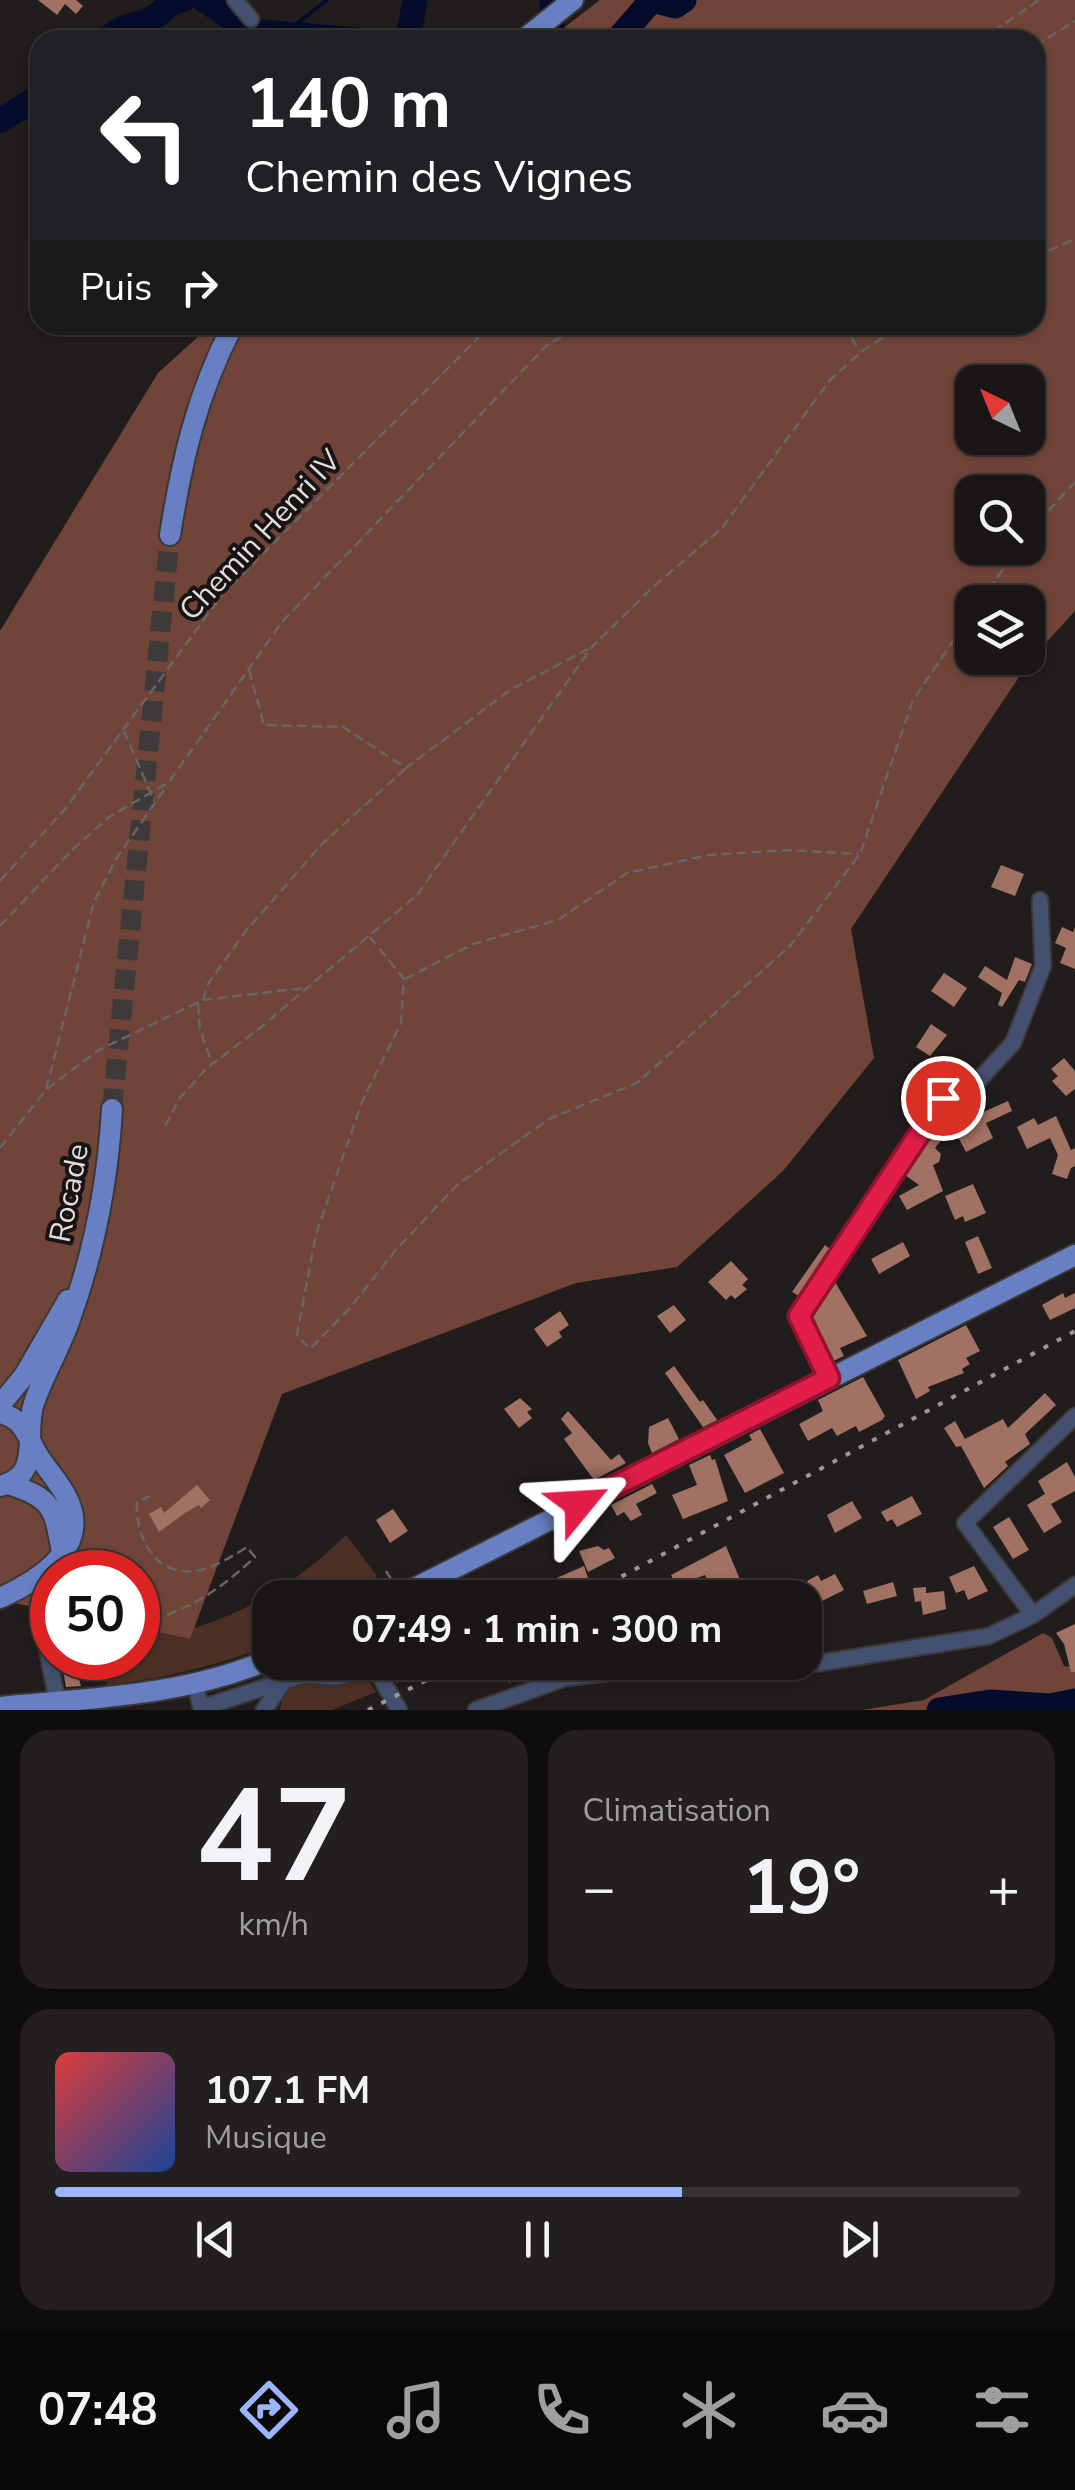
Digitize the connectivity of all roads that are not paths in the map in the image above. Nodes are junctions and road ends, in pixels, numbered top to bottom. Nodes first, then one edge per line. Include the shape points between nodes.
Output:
1 (234, 0) edge
2 (570, 2) edge
3 (251, 19) dead end
4 (536, 30) edge
5 (229, 335) edge
6 (170, 535) tunnel mouth
7 (1040, 900) dead end
8 (112, 1109) tunnel mouth
9 (1075, 1254) edge
10 (78, 1287) junction
11 (829, 1378) junction
12 (0, 1409) edge
13 (1075, 1416) edge
14 (30, 1438) junction
15 (4, 1485) edge
16 (62, 1550) edge
17 (63, 1550) edge
18 (416, 1580) edge
19 (30, 1583) edge
20 (1075, 1585) edge
21 (0, 1598) edge
22 (1033, 1615) junction
23 (252, 1665) edge
24 (53, 1680) edge
25 (290, 1680) edge
26 (382, 1680) edge
27 (195, 1683) junction
28 (281, 1684) junction
29 (57, 1701) junction
30 (230, 1704) edge
31 (0, 1706) edge
32 (202, 1709) edge
33 (264, 1710) edge
34 (400, 1710) edge
35 (476, 1710) edge

1 - 3 street
2 - 4 main road
5 - 6 main road via 182,457
7 - 11 street via 1043,966 1013,1043 968,1092 943,1098 799,1316
8 - 10 main road, Rocade via 104,1186
9 - 11 main road
10 - 12 main road
10 - 14 main road via 31,1412
11 - 18 main road
12 - 14 main road
13 - 22 street via 965,1522
14 - 15 main road via 30,1460
14 - 17 main road via 70,1502 72,1527
15 - 16 main road via 36,1492 47,1502
19 - 21 main road
20 - 22 street
22 - 35 street via 989,1636 819,1664 565,1678
23 - 27 main road
24 - 29 street
25 - 28 street
26 - 34 street
27 - 29 main road
27 - 32 street
28 - 30 street
28 - 33 street
29 - 31 main road
30 - 32 street

